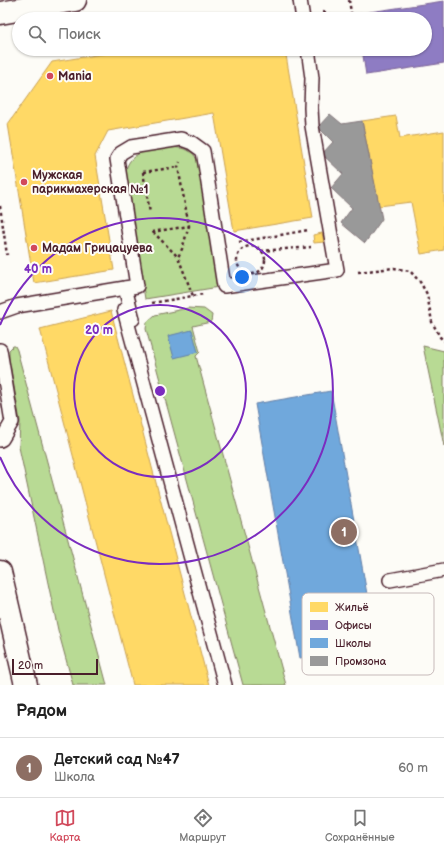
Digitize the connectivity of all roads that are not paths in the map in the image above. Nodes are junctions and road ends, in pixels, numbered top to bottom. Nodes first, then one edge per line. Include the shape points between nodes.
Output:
1 (75, 0) edge
2 (300, 0) edge
3 (302, 12) edge
4 (0, 13) edge
5 (309, 56) edge
6 (125, 288) junction
7 (124, 310) dead end
8 (0, 312) edge
9 (128, 324) junction
10 (0, 350) edge
11 (0, 440) edge
12 (444, 570) edge
13 (0, 572) edge
14 (390, 580) dead end
15 (26, 685) edge
16 (225, 685) edge

1 - 4 main road
2 - 3 lane
5 - 6 lane via 312,78 312,126 337,270 224,286 203,151 181,139 131,147 121,153 116,160 137,286
6 - 8 lane via 17,306
6 - 9 lane via 134,322
7 - 9 lane
9 - 16 lane
10 - 11 lane via 12,422
12 - 14 lane
13 - 15 main road

